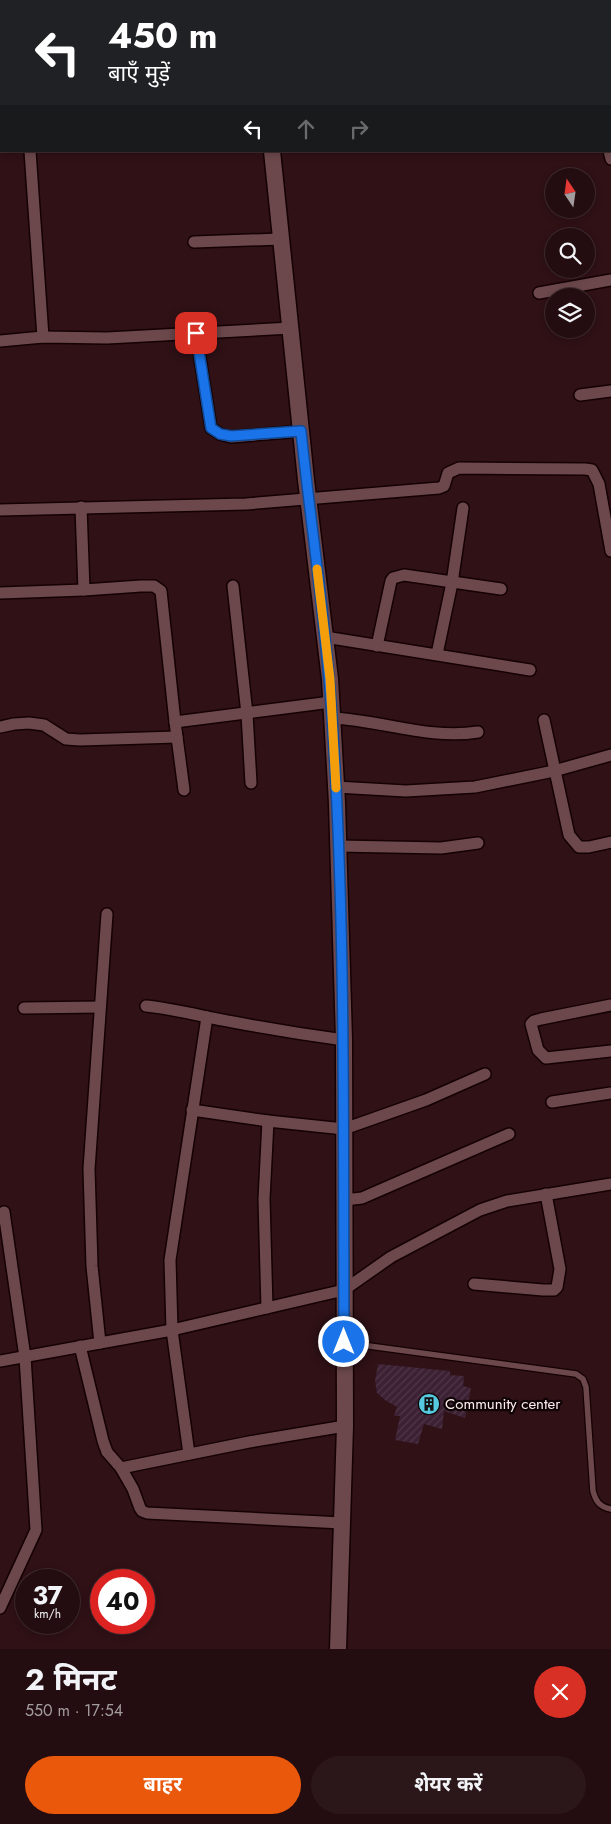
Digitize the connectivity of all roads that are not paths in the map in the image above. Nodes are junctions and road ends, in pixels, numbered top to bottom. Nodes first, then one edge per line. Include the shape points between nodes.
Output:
1 (30, 152) edge
2 (272, 152) edge
3 (282, 238) junction
4 (194, 242) dead end
5 (611, 280) edge
6 (540, 293) dead end
7 (291, 328) junction
8 (196, 333) junction
9 (44, 337) junction
10 (0, 341) edge
11 (611, 391) edge
12 (580, 395) dead end
13 (301, 431) junction
14 (308, 499) junction
15 (81, 507) junction
16 (463, 508) dead end
17 (0, 510) edge
18 (611, 551) edge
19 (452, 582) junction
20 (233, 586) dead end
21 (501, 589) dead end
22 (84, 590) junction
23 (0, 593) edge
24 (325, 637) junction
25 (377, 646) junction
26 (437, 654) junction
27 (530, 670) dead end
28 (332, 710) junction
29 (247, 714) junction
30 (544, 720) dead end
31 (175, 722) junction
32 (0, 727) edge
33 (478, 732) dead end
34 (177, 737) junction
35 (611, 755) edge
36 (554, 772) junction
37 (252, 783) dead end
38 (336, 786) junction
39 (184, 790) dead end
40 (611, 842) edge
41 (478, 843) dead end
42 (338, 846) junction
43 (107, 914) dead end
44 (611, 1005) edge
45 (146, 1006) dead end
46 (100, 1007) junction
47 (24, 1008) dead end
48 (207, 1017) junction
49 (344, 1040) junction
50 (611, 1051) edge
51 (485, 1074) dead end
52 (611, 1093) edge
53 (552, 1102) dead end
54 (192, 1110) junction
55 (268, 1121) junction
56 (344, 1129) junction
57 (509, 1134) dead end
58 (611, 1184) edge
59 (546, 1194) junction
60 (344, 1200) junction
61 (4, 1212) dead end
62 (474, 1284) dead end
63 (344, 1290) junction
64 (267, 1308) junction
65 (172, 1330) junction
66 (344, 1342) junction
67 (100, 1343) junction
68 (80, 1346) junction
69 (25, 1357) junction
70 (0, 1361) edge
71 (345, 1426) junction
72 (189, 1454) junction
73 (121, 1468) junction
74 (611, 1509) edge
75 (342, 1522) junction
76 (0, 1608) edge
77 (338, 1649) edge

1 - 9 street
2 - 3 street
3 - 4 street
3 - 7 street
5 - 6 street
7 - 8 street
7 - 13 street
8 - 9 street via 107,338
8 - 13 street via 211,428 231,436
9 - 10 street
11 - 12 street
13 - 14 street
14 - 15 street via 246,504
14 - 18 street via 439,488 444,486 448,473 459,468 592,470 599,484
14 - 24 street
15 - 17 street
15 - 22 street
16 - 19 street
19 - 21 street
19 - 25 street via 404,575 393,578
19 - 26 street
20 - 29 street
22 - 23 street
22 - 31 street via 154,586 161,590
24 - 25 street
24 - 28 street
25 - 26 street
26 - 27 street
28 - 29 street
28 - 33 street via 362,720 436,733 461,735
28 - 38 street
29 - 31 street
29 - 37 street
30 - 36 street
31 - 34 street
32 - 34 street via 29,723 44,725 66,739 80,740
34 - 39 street
35 - 36 street
36 - 38 street via 475,787 406,791
36 - 40 street via 569,835 578,847
38 - 42 street
41 - 42 street via 441,848
42 - 49 street
43 - 46 street
44 - 50 street via 541,1018 531,1024 538,1050 546,1058
45 - 48 street
46 - 47 street
46 - 67 street via 89,1169 92,1266
48 - 49 street
48 - 54 street
49 - 56 street
51 - 56 street via 426,1100
52 - 53 street
54 - 55 street
54 - 65 street via 170,1260
55 - 56 street
55 - 64 street via 264,1199
56 - 60 street
57 - 60 street via 362,1198
58 - 59 street
59 - 62 street via 560,1269 558,1287 543,1290
59 - 63 street via 480,1210 391,1257
60 - 63 street
61 - 69 street
63 - 64 street
63 - 66 street
64 - 65 street
65 - 67 street
65 - 72 street
66 - 71 street
66 - 74 lane via 576,1374 586,1387 595,1500 601,1507
67 - 68 street
68 - 69 street
68 - 73 street via 102,1441
69 - 70 street
69 - 76 street via 36,1530
71 - 72 street
71 - 75 street
72 - 73 street
73 - 75 street via 140,1508 147,1513
75 - 77 street

